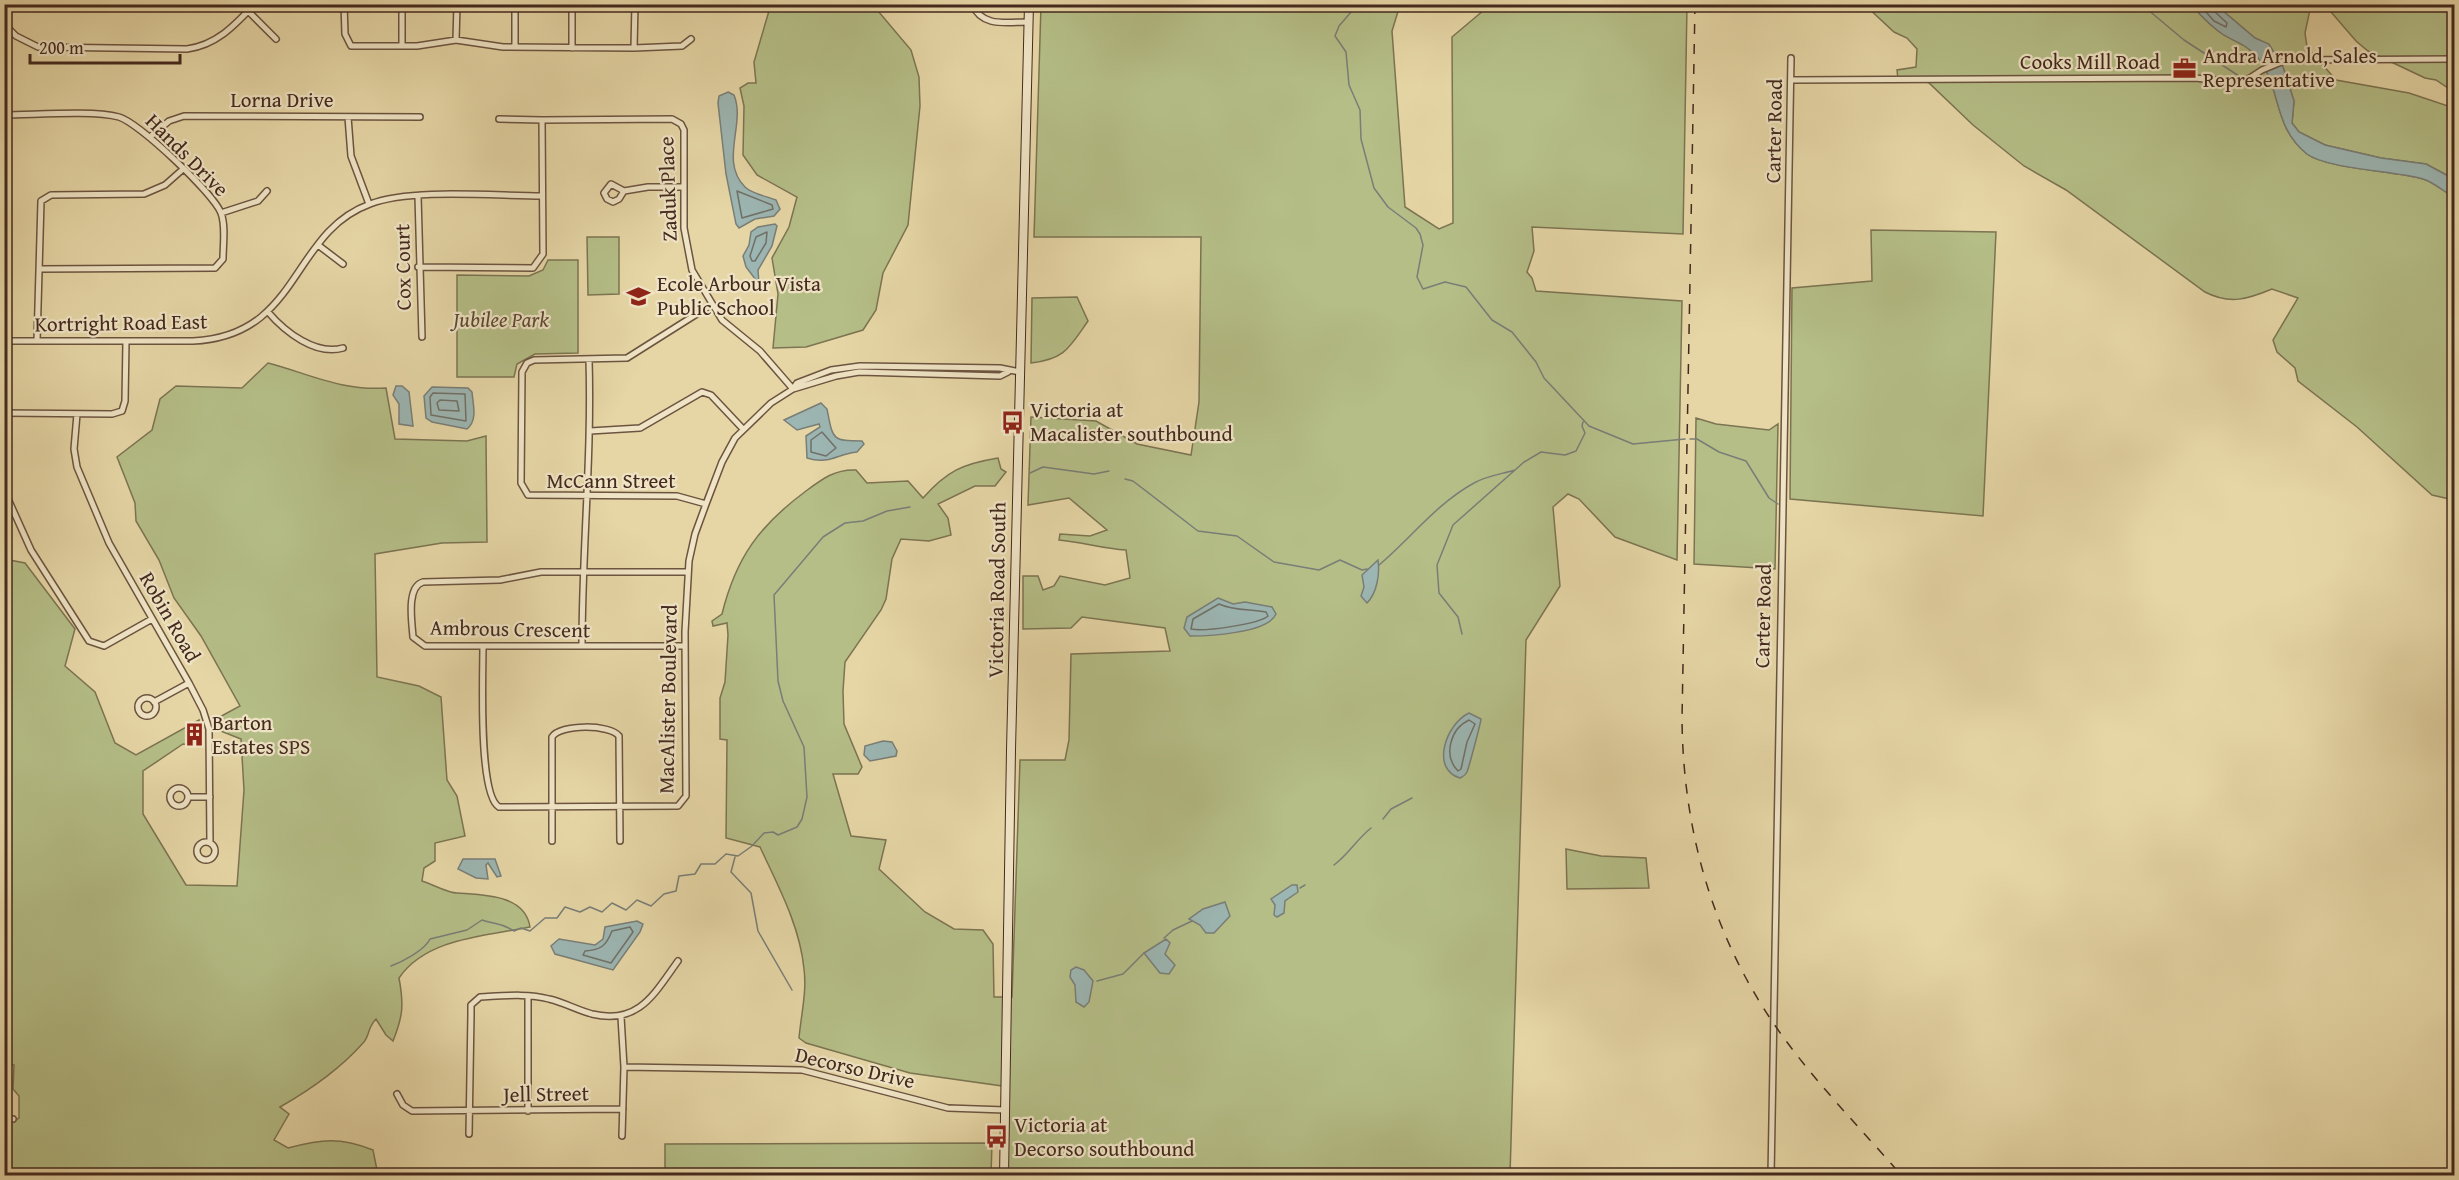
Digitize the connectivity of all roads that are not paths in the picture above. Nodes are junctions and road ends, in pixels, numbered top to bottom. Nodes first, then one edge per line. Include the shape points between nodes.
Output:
1 (255, 4) edge
2 (344, 4) edge
3 (402, 4) edge
4 (457, 4) edge
5 (515, 4) edge
6 (572, 4) edge
7 (635, 4) edge
8 (972, 4) edge
9 (1029, 4) edge
10 (248, 11) junction
11 (1028, 22) junction
12 (4, 24) edge
13 (276, 39) dead end
14 (691, 39) dead end
15 (456, 40) junction
16 (402, 46) junction
17 (515, 47) junction
18 (572, 48) junction
19 (634, 48) junction
20 (1791, 58) dead end
21 (2454, 59) edge
22 (1792, 80) junction
23 (4, 115) edge
24 (348, 117) junction
25 (420, 117) dead end
26 (499, 119) dead end
27 (542, 120) junction
28 (150, 137) junction
29 (182, 170) junction
30 (684, 187) junction
31 (267, 191) dead end
32 (624, 191) dead end
33 (418, 196) junction
34 (542, 196) junction
35 (369, 204) junction
36 (221, 213) junction
37 (318, 245) junction
38 (343, 264) dead end
39 (418, 267) junction
40 (40, 269) junction
41 (711, 305) junction
42 (268, 312) junction
43 (422, 337) dead end
44 (37, 340) junction
45 (4, 341) edge
46 (126, 341) junction
47 (343, 348) dead end
48 (589, 360) junction
49 (1020, 372) junction
50 (793, 389) junction
51 (4, 413) edge
52 (77, 414) junction
53 (743, 429) junction
54 (590, 431) junction
55 (4, 490) edge
56 (589, 497) junction
57 (706, 504) junction
58 (582, 572) junction
59 (688, 572) junction
60 (152, 619) junction
61 (483, 646) junction
62 (582, 646) junction
63 (685, 646) junction
64 (189, 684) junction
65 (154, 702) dead end
66 (188, 797) dead end
67 (210, 798) junction
68 (552, 807) junction
69 (620, 808) junction
70 (552, 841) dead end
71 (620, 841) dead end
72 (210, 843) dead end
73 (678, 961) dead end
74 (528, 996) junction
75 (621, 1017) junction
76 (624, 1067) junction
77 (397, 1094) dead end
78 (623, 1109) junction
79 (1005, 1110) junction
80 (469, 1111) junction
81 (528, 1111) junction
82 (4, 1119) edge
83 (13, 1119) dead end
84 (469, 1134) dead end
85 (622, 1136) dead end
86 (1004, 1176) edge
87 (1771, 1176) edge

1 - 10 street
2 - 16 street via 346,40 351,46
3 - 16 street
4 - 15 street
5 - 17 street
6 - 18 street
7 - 19 street
8 - 11 street via 988,22
9 - 11 main road, Victoria Road South
10 - 12 street via 220,38 187,49 38,47 16,36
10 - 13 street
11 - 49 main road, Victoria Road South
14 - 19 street via 682,46
15 - 16 street
15 - 17 street
17 - 18 street
18 - 19 street
20 - 22 street, Carter Road
21 - 22 street, Cooks Mill Road via 2280,62 2242,83 2195,78
22 - 87 street, Carter Road
23 - 28 street, Hands Drive via 109,116 129,121
24 - 25 street, Lorna Drive
24 - 28 street, Lorna Drive via 184,116 169,121
24 - 35 street via 351,156
26 - 27 street, Zaduk Place
27 - 30 street, Zaduk Place via 676,120 684,130
27 - 34 street
28 - 29 street, Hands Drive
29 - 36 street, Hands Drive
29 - 40 street via 165,186 144,194 46,196 39,208
30 - 32 street
30 - 41 street, Zaduk Place via 688,259
31 - 36 street via 258,201
33 - 34 street, Kortright Road East
33 - 35 street, Kortright Road East
33 - 39 street, Cox Court
34 - 39 street via 543,254 533,268
35 - 37 street, Kortright Road East via 337,224
36 - 40 street, Hands Drive via 223,258 215,268
37 - 38 street
37 - 42 street, Kortright Road East
39 - 43 street, Cox Court
40 - 44 street
41 - 48 street, McCann Street via 627,358
41 - 50 street, Zaduk Place
42 - 46 street, Kortright Road East via 243,329 217,338
42 - 47 street via 290,334 331,352
44 - 45 street, Kortright Road East
44 - 46 street, Kortright Road East
46 - 52 street via 122,411
48 - 54 street
48 - 56 street, McCann Street via 534,360 523,367 521,459 521,483 528,495
49 - 50 street, MacAlister Boulevard via 844,367 809,377
49 - 79 main road, Victoria Road South
50 - 53 street, MacAlister Boulevard
51 - 52 street
52 - 60 street, Robin Road via 77,467 109,543
53 - 54 street via 711,395 702,392 640,428
53 - 57 street, MacAlister Boulevard via 729,449
54 - 56 street
55 - 60 street via 31,550 89,641 104,646
56 - 57 street, McCann Street via 677,496
56 - 58 street
57 - 59 street, MacAlister Boulevard
58 - 59 street, Ambrous Crescent
58 - 61 street, Ambrous Crescent via 417,584 412,603 413,634 418,643
58 - 62 street
59 - 63 street, MacAlister Boulevard
60 - 64 street, Robin Road
61 - 62 street, Ambrous Crescent
61 - 68 street, MacAlister Boulevard via 483,741 490,801 499,807
62 - 63 street, Ambrous Crescent
63 - 69 street, MacAlister Boulevard via 685,801 674,807
64 - 65 street
64 - 67 street, Robin Road via 209,729
66 - 67 street
67 - 72 street, Robin Road
68 - 69 street, MacAlister Boulevard
68 - 69 street via 552,737 564,728 586,728 613,729 620,736
68 - 70 street
69 - 71 street
73 - 75 street via 653,996
74 - 75 street via 547,998 592,1014
74 - 80 street via 480,997 471,1005
74 - 81 street
75 - 76 street
76 - 78 street
76 - 79 street, Decorso Drive via 802,1070 948,1107
77 - 80 street, Jell Street via 412,1111
78 - 81 street, Jell Street
78 - 85 street
79 - 86 main road, Victoria Road South
80 - 81 street, Jell Street
80 - 84 street
82 - 83 street

